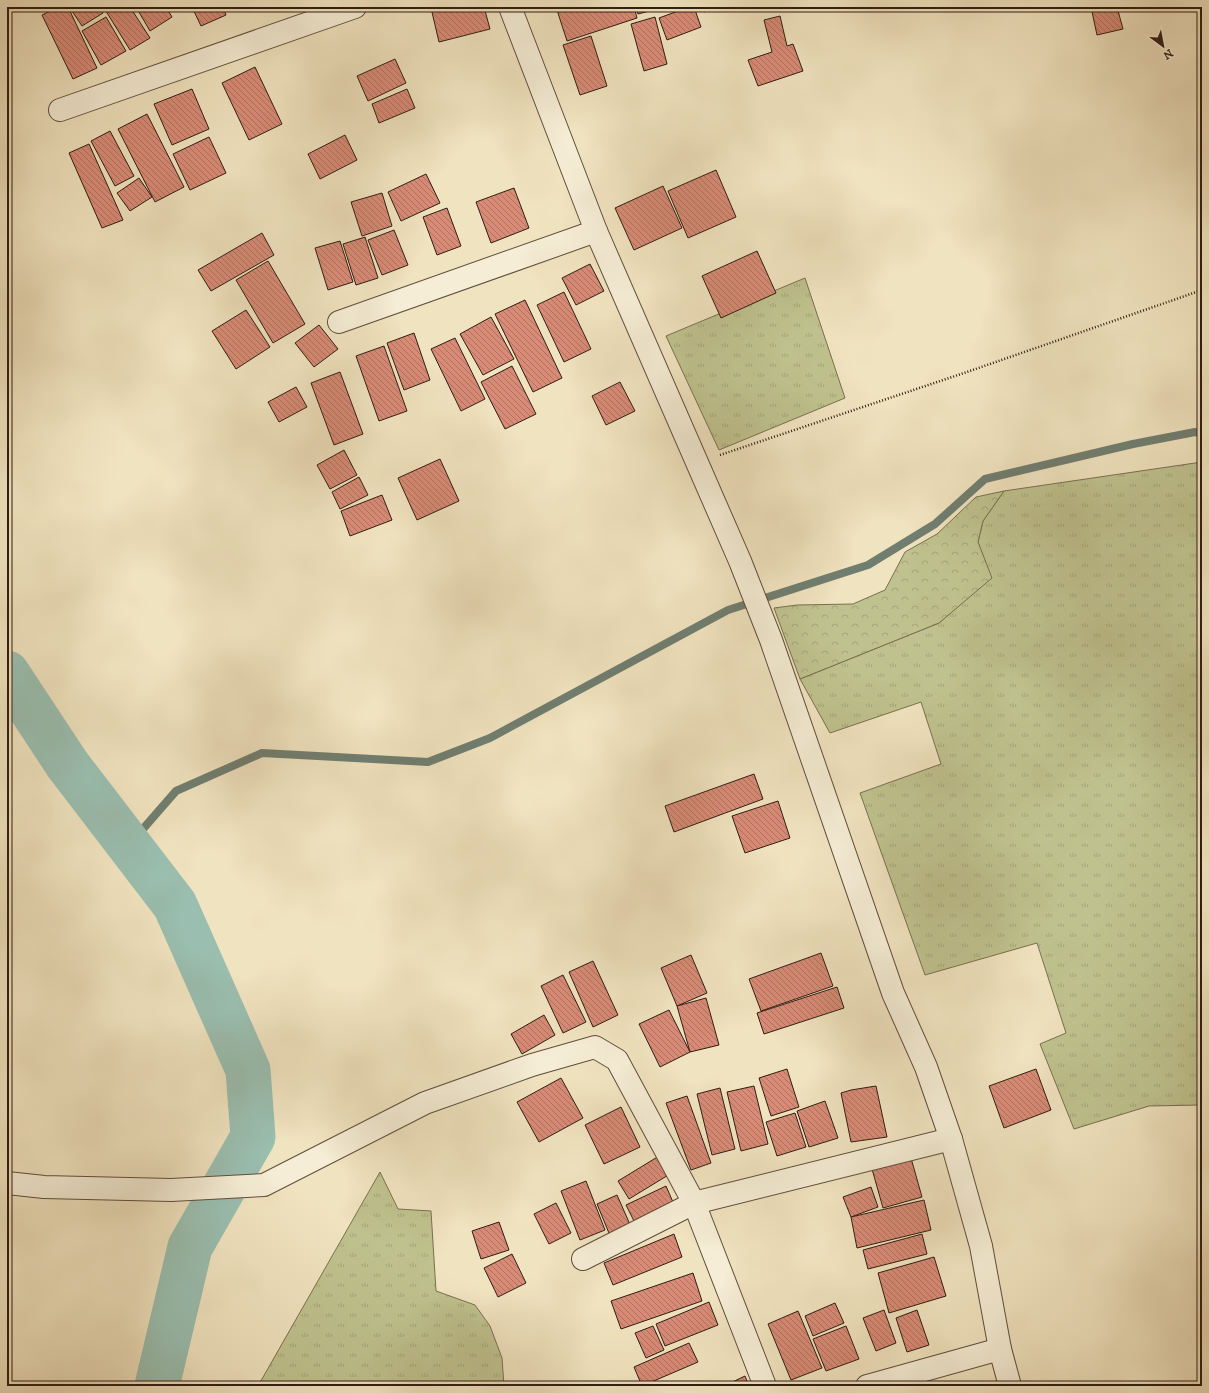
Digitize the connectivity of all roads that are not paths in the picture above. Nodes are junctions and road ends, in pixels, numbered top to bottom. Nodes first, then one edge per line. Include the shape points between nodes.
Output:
1 (355, 7) edge
2 (510, 7) edge
3 (60, 110) dead end
4 (596, 231) junction
5 (339, 322) dead end
6 (951, 1139) junction
7 (7, 1183) edge
8 (694, 1203) junction
9 (583, 1259) dead end
10 (1000, 1349) junction
11 (765, 1386) edge
12 (867, 1386) edge
13 (1010, 1386) edge

1 - 3 street
2 - 4 street
4 - 5 street
4 - 6 street via 740,561 771,640 893,993 926,1067
6 - 8 street
6 - 10 street via 981,1246
7 - 8 street via 44,1187 170,1190 264,1185 425,1103 532,1065 595,1047 617,1060
8 - 9 street
8 - 11 street
10 - 12 street
10 - 13 street

